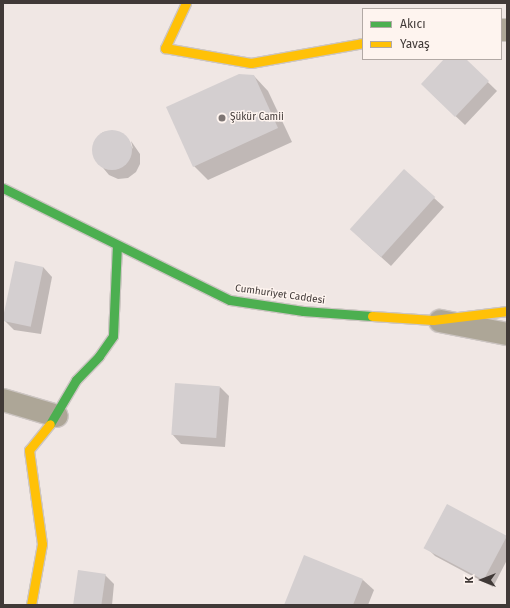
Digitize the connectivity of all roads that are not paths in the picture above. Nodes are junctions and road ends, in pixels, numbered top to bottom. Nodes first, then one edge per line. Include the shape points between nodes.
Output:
1 (186, 3) edge
2 (362, 43) edge
3 (3, 188) edge
4 (117, 246) junction
5 (507, 311) edge
6 (433, 320) junction
7 (507, 334) edge
8 (3, 400) edge
9 (57, 416) junction
10 (31, 605) edge

1 - 2 street via 165,48 251,63
3 - 4 street, Cumhuriyet Caddesi
4 - 6 street, Cumhuriyet Caddesi via 230,300 303,311
4 - 9 street via 113,336 100,356 76,380
5 - 6 street, Cumhuriyet Caddesi
6 - 7 street
8 - 9 street
9 - 10 street via 29,450 42,544

